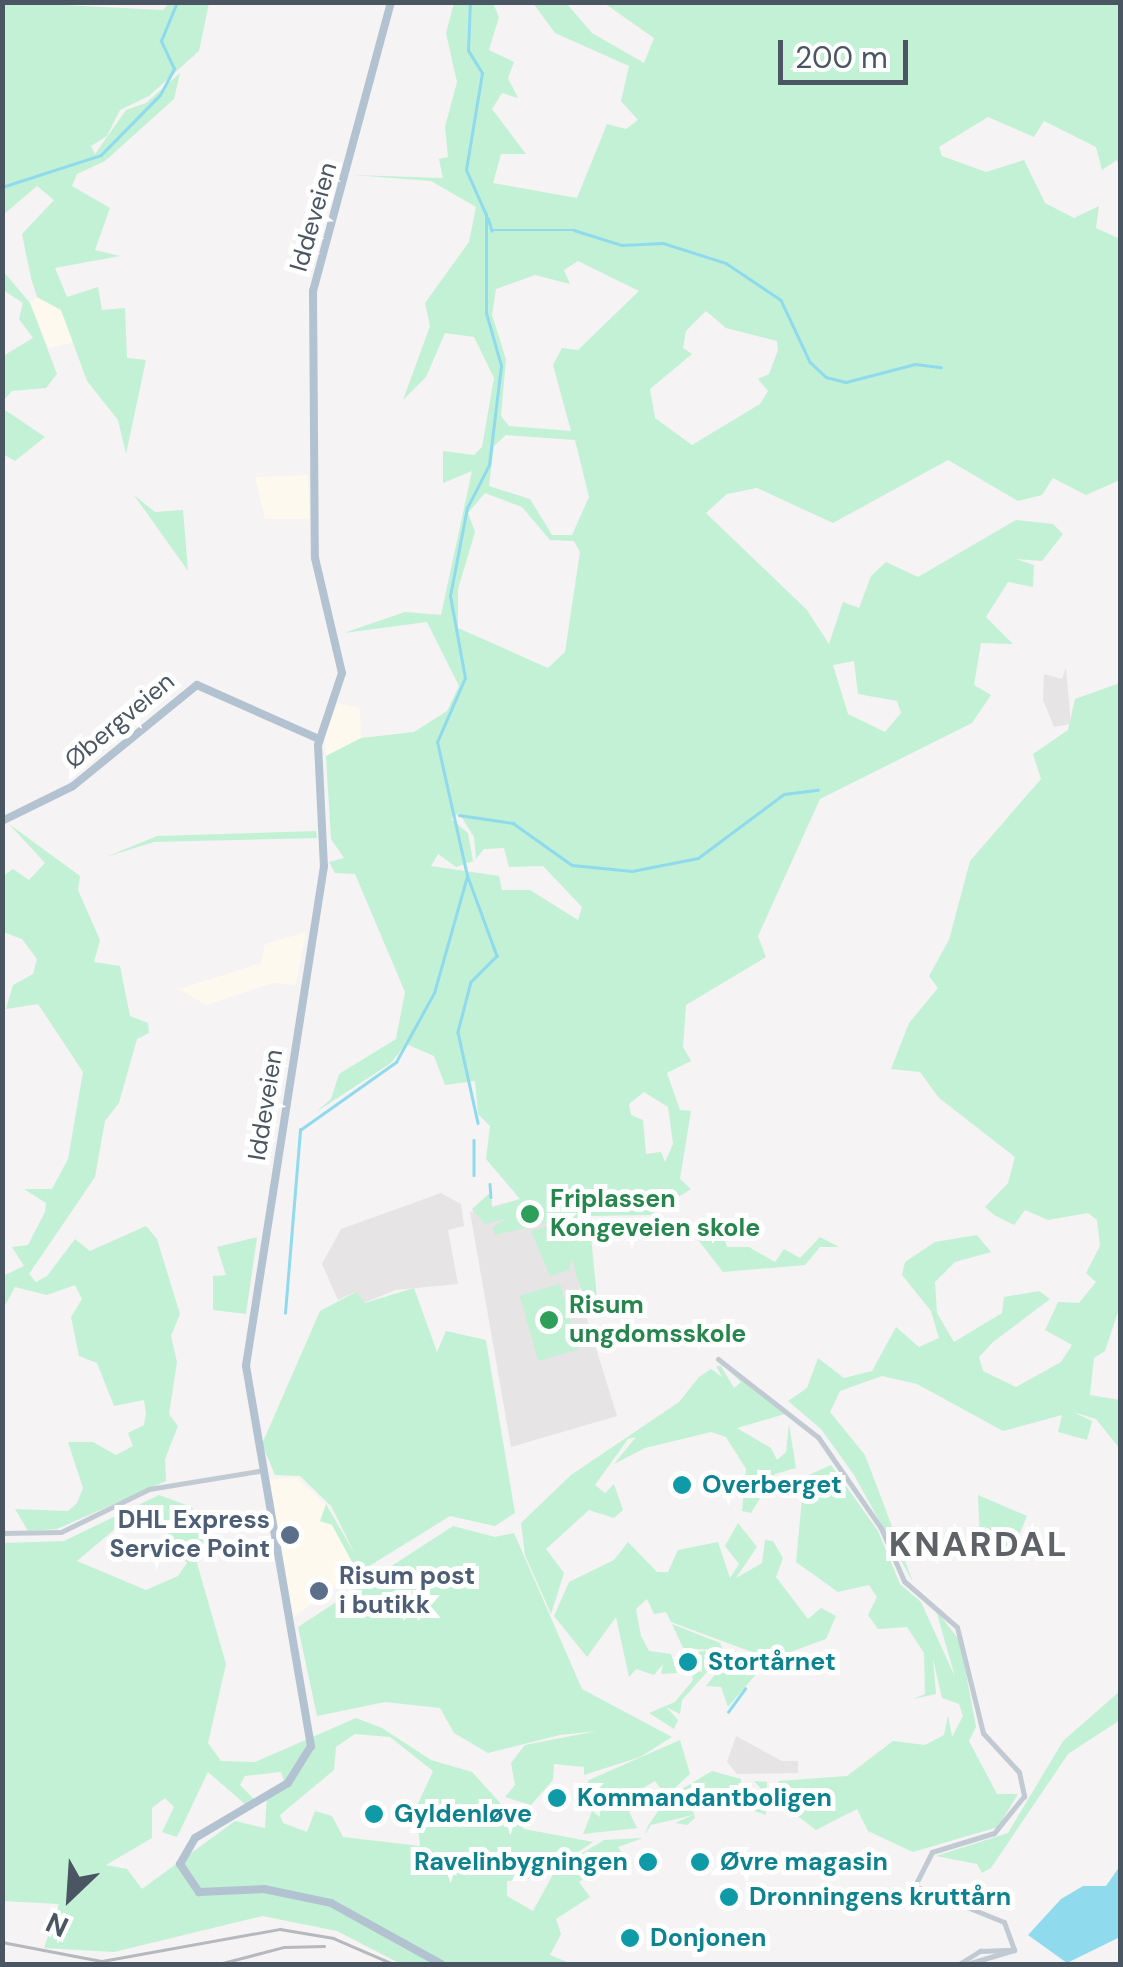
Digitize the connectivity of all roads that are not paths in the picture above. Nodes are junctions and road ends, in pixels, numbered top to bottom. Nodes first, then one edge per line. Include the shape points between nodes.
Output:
1 (391, 2) edge
2 (319, 739) junction
3 (2, 822) edge
4 (718, 1359) dead end
5 (259, 1471) junction
6 (2, 1532) edge
7 (1014, 1950) junction
8 (441, 1964) edge
9 (959, 1964) edge
10 (967, 1964) edge

1 - 2 main road, Iddeveien via 313,291 314,547 342,673
2 - 3 main road, Øbergveien via 197,685 73,786
2 - 5 main road, Iddeveien via 324,866 246,1357
4 - 7 street via 818,1437 881,1528 904,1581 950,1616 964,1642 983,1732 1019,1772 1024,1796 994,1833 937,1850 914,1886 1009,1928
5 - 6 street via 149,1489 61,1532
5 - 8 main road, Iddeveien via 311,1726 309,1754 288,1782 195,1838 180,1858 182,1874 206,1894 264,1889 331,1903
7 - 9 street via 971,1953
7 - 10 street

